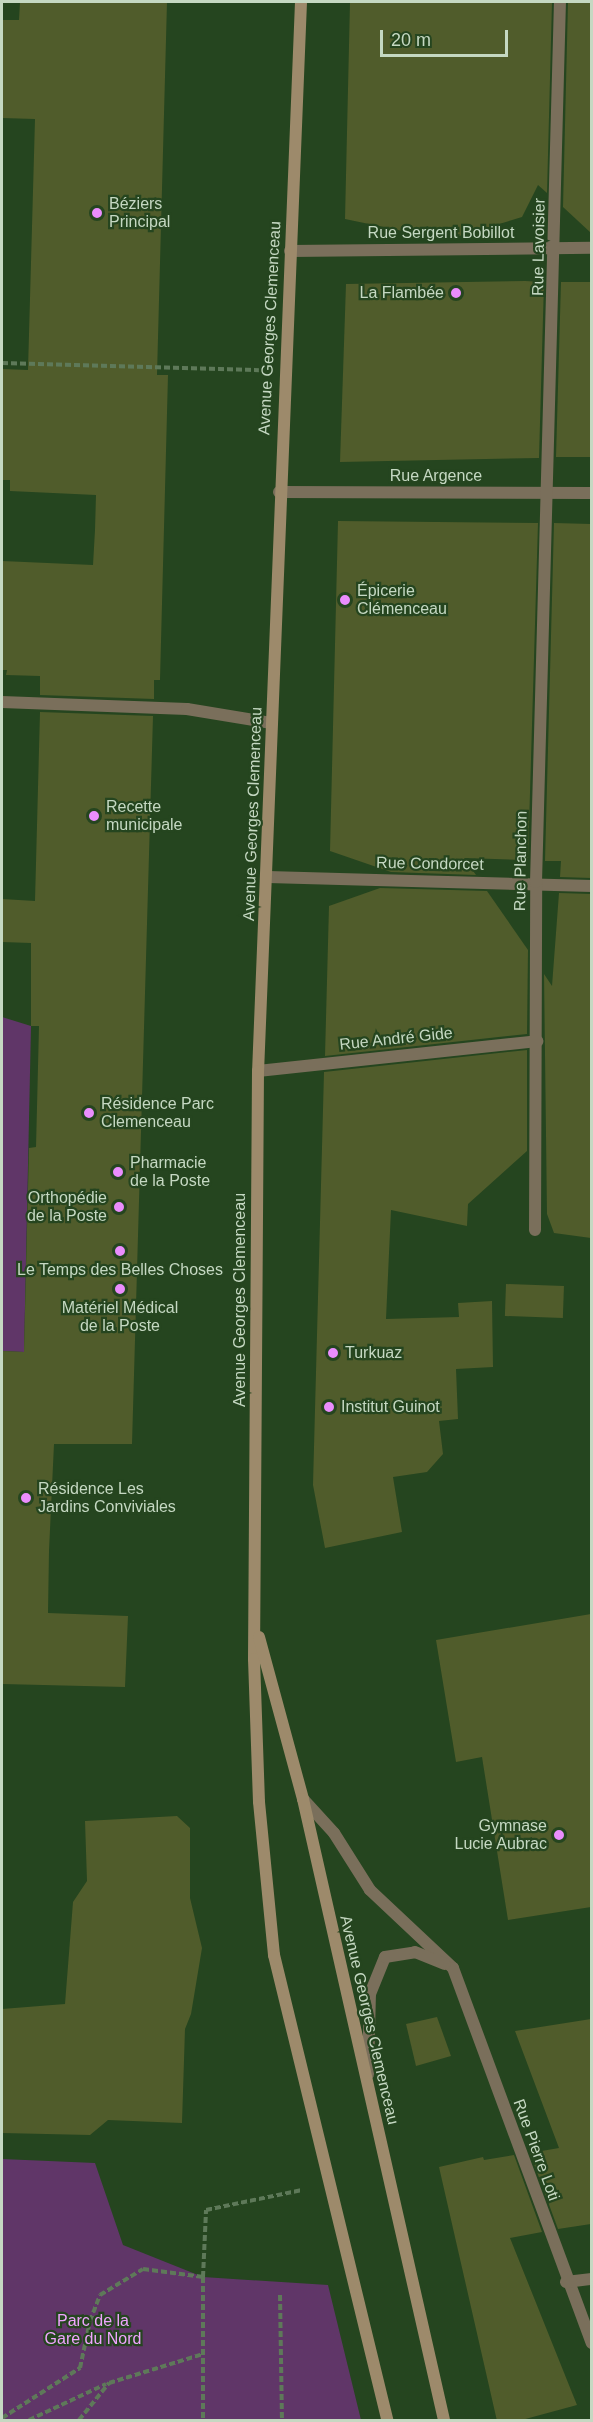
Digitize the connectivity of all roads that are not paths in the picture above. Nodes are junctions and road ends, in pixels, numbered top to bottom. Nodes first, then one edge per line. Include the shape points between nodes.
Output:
1 (301, 2) edge
2 (560, 2) edge
3 (591, 248) edge
4 (556, 249) junction
5 (290, 251) junction
6 (279, 492) junction
7 (591, 493) edge
8 (549, 494) junction
9 (2, 702) edge
10 (272, 723) junction
11 (268, 877) junction
12 (536, 882) junction
13 (591, 886) edge
14 (537, 1041) junction
15 (258, 1071) junction
16 (535, 1230) dead end
17 (256, 1627) junction
18 (303, 1799) junction
19 (453, 1968) junction
20 (368, 2091) junction
21 (591, 2279) edge
22 (566, 2282) junction
23 (591, 2343) edge
24 (387, 2421) edge
25 (444, 2421) edge

1 - 5 main road, Avenue Georges Clemenceau
2 - 4 street, Rue Lavoisier
3 - 4 street, Rue Sergent Bobillot
4 - 5 street, Rue Sergent Bobillot
4 - 8 street, Rue Lavoisier
5 - 6 main road, Avenue Georges Clemenceau
6 - 8 street, Rue Argence
6 - 10 main road, Avenue Georges Clemenceau
7 - 8 street, Rue Argence
8 - 12 street, Rue Planchon
9 - 10 street via 187,709
10 - 11 main road, Avenue Georges Clemenceau
11 - 12 street, Rue Condorcet
11 - 15 main road, Avenue Georges Clemenceau
12 - 13 street, Rue Condorcet
12 - 14 street, Rue Planchon
14 - 15 street, Rue André Gide
14 - 16 street, Rue Planchon
15 - 17 main road, Avenue Georges Clemenceau
17 - 18 main road, Avenue Georges Clemenceau
17 - 24 main road, Avenue Georges Clemenceau via 259,1802 274,1955
18 - 19 street, Rue Pierre Loti via 334,1833 370,1890
18 - 20 main road, Avenue Georges Clemenceau
19 - 20 street via 415,1952 385,1957 370,1994
19 - 22 street, Rue Pierre Loti
20 - 25 main road, Avenue Georges Clemenceau
21 - 22 street
22 - 23 street, Rue Pierre Loti

